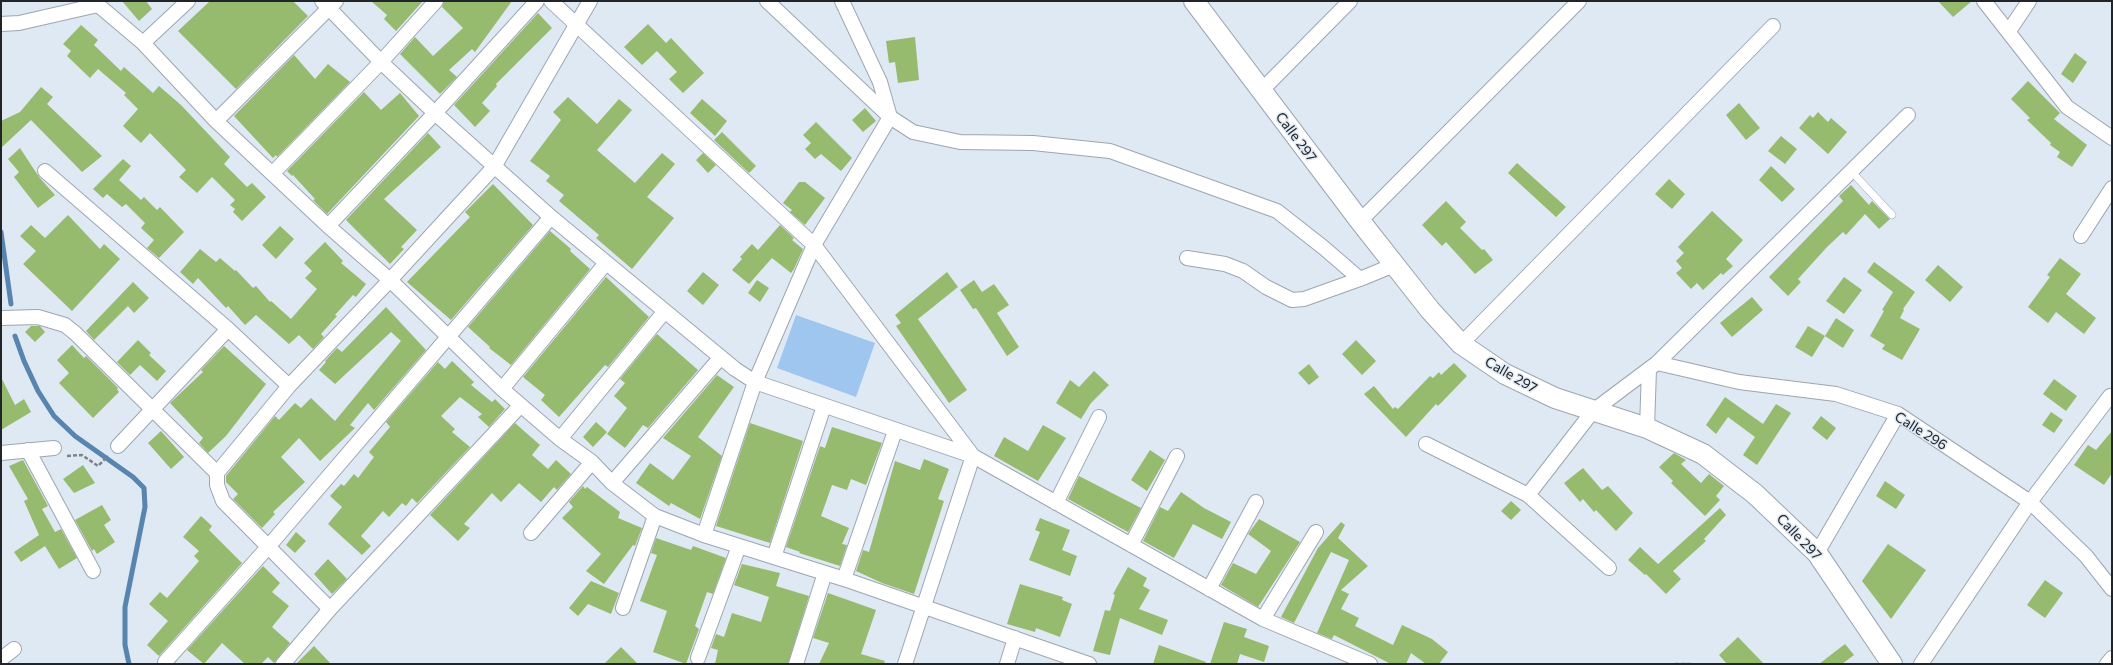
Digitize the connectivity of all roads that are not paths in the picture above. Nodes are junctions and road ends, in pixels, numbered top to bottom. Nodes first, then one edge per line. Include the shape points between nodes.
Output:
1 (188, 1) edge
2 (436, 1) edge
3 (537, 1) edge
4 (551, 1) edge
5 (590, 1) edge
6 (767, 1) edge
7 (842, 1) edge
8 (1194, 1) edge
9 (1350, 1) edge
10 (1579, 1) edge
11 (1984, 1) edge
12 (2029, 1) edge
13 (329, 4) edge
14 (1, 24) edge
15 (576, 24) junction
16 (1773, 26) dead end
17 (2009, 31) junction
18 (143, 43) junction
19 (381, 62) junction
20 (1261, 91) junction
21 (435, 114) junction
22 (1908, 115) dead end
23 (890, 117) junction
24 (216, 121) junction
25 (2112, 138) edge
26 (494, 167) junction
27 (1850, 170) junction
28 (45, 171) dead end
29 (273, 173) junction
30 (2112, 188) edge
31 (1892, 215) dead end
32 (551, 217) junction
33 (1360, 222) junction
34 (328, 226) junction
35 (2081, 236) dead end
36 (814, 245) junction
37 (1187, 258) dead end
38 (606, 262) junction
39 (1394, 265) junction
40 (390, 280) junction
41 (1360, 280) junction
42 (666, 311) junction
43 (1, 318) edge
44 (228, 329) junction
45 (450, 337) junction
46 (1461, 344) junction
47 (721, 357) junction
48 (1653, 366) junction
49 (755, 382) junction
50 (288, 386) junction
51 (502, 390) junction
52 (2110, 396) dead end
53 (520, 406) junction
54 (824, 406) junction
55 (153, 410) junction
56 (1593, 411) junction
57 (1898, 414) junction
58 (1099, 417) dead end
59 (1647, 428) junction
60 (895, 431) junction
61 (560, 439) junction
62 (1426, 444) dead end
63 (118, 446) dead end
64 (54, 448) road end
65 (28, 450) junction
66 (1, 452) edge
67 (973, 456) junction
68 (1177, 456) dead end
69 (592, 462) junction
70 (217, 473) junction
71 (612, 483) junction
72 (1528, 495) junction
73 (1256, 502) dead end
74 (2030, 502) junction
75 (1056, 503) junction
76 (655, 516) junction
77 (1316, 532) dead end
78 (531, 533) dead end
79 (704, 535) junction
80 (1131, 545) junction
81 (739, 546) junction
82 (268, 547) junction
83 (1817, 553) junction
84 (774, 557) junction
85 (1609, 568) dead end
86 (94, 571) dead end
87 (825, 573) junction
88 (844, 579) junction
89 (1209, 589) junction
90 (2112, 589) edge
91 (923, 607) junction
92 (330, 608) junction
93 (624, 608) dead end
94 (1263, 619) junction
95 (1015, 638) junction
96 (14, 649) dead end
97 (698, 658) dead end
98 (2112, 658) edge
99 (1, 659) edge
100 (165, 662) dead end
101 (283, 664) edge
102 (796, 664) edge
103 (905, 664) edge
104 (1007, 664) edge
105 (1089, 664) edge
106 (1370, 664) edge
107 (1892, 664) edge
108 (1921, 664) edge
109 (2107, 664) edge

1 - 18 street
2 - 19 street
3 - 21 street
4 - 15 street
5 - 15 street
6 - 23 street
7 - 23 street via 880,82
8 - 20 street, Calle 297
9 - 20 street
10 - 33 street
11 - 17 street
12 - 17 street
13 - 19 street
13 - 24 street
14 - 18 street via 19,23 98,5
15 - 26 street
15 - 36 street
16 - 46 street
17 - 25 street via 2067,107
18 - 24 street
19 - 21 street
19 - 29 street
20 - 33 street, Calle 297
21 - 26 street
21 - 34 street
22 - 27 street
23 - 36 street
23 - 41 street via 913,132 960,142 1033,142 1110,151 1277,211
24 - 29 street
26 - 32 street
26 - 40 street
27 - 31 lane
27 - 48 street
28 - 44 street
29 - 34 street
30 - 35 street
32 - 38 street
32 - 45 street
33 - 39 street, Calle 297
34 - 40 street
36 - 49 street
36 - 67 street
37 - 41 street via 1225,264 1243,270 1266,287 1292,300 1304,300
38 - 42 street
38 - 51 street
39 - 41 street
39 - 46 street, Calle 297
40 - 45 street
40 - 50 street
42 - 47 street
42 - 61 street
43 - 55 street via 38,317 64,325
44 - 50 street
44 - 55 street
45 - 51 street
45 - 82 street
46 - 56 street, Calle 297 via 1505,374 1555,398
47 - 49 street
47 - 71 street
48 - 56 street
48 - 57 street, Calle 296 via 1738,382 1836,394
48 - 59 street
49 - 54 street
49 - 79 street
50 - 70 street
51 - 53 street
52 - 74 street
53 - 61 street
53 - 92 street
54 - 60 street
54 - 84 street
55 - 63 street
55 - 70 street
56 - 59 street, Calle 297
56 - 72 street
57 - 74 street, Calle 296
57 - 83 street
58 - 75 street
59 - 83 street, Calle 297 via 1703,454 1755,494
60 - 67 street
60 - 88 street
61 - 69 street
62 - 72 street
64 - 65 street
65 - 66 street
65 - 86 street
67 - 75 street
67 - 91 street
68 - 80 street
69 - 71 street
69 - 78 street
70 - 82 street via 217,485 223,501
71 - 76 street
72 - 85 street
73 - 89 street
74 - 90 street, Calle 296 via 2086,556
74 - 108 street
75 - 80 street
76 - 79 street
76 - 93 street
77 - 94 street
79 - 81 street
80 - 89 street
81 - 84 street
81 - 97 street
82 - 92 street
82 - 100 street
83 - 107 street, Calle 297
84 - 87 street
87 - 88 street
87 - 102 street
88 - 91 street
89 - 94 street
91 - 95 street
91 - 103 street
92 - 101 street
94 - 106 street
95 - 104 street
95 - 105 street
96 - 99 street
98 - 109 street

